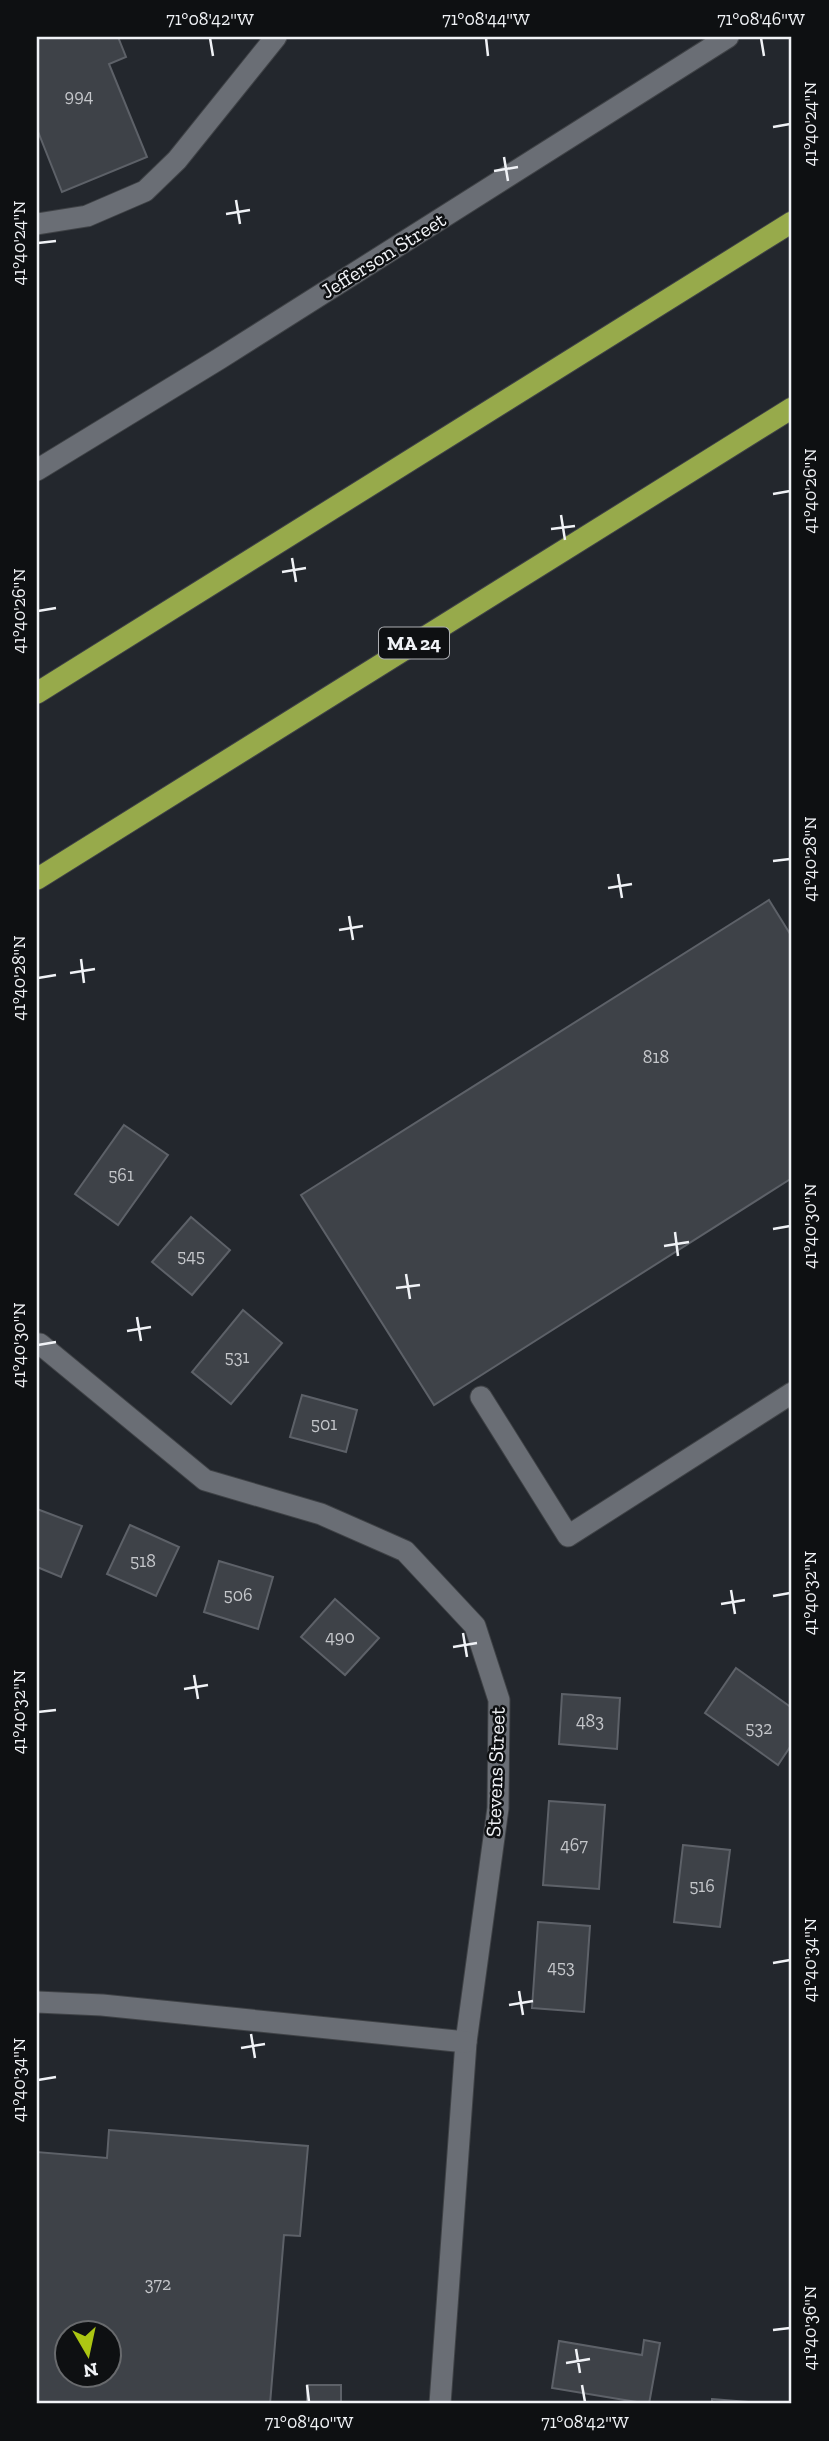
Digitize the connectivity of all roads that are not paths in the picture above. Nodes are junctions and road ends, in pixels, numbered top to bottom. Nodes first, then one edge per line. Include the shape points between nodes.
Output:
1 (276, 37) edge
2 (728, 37) edge
3 (792, 222) edge
4 (37, 224) edge
5 (792, 408) edge
6 (37, 470) edge
7 (37, 692) edge
8 (37, 879) edge
9 (40, 1344) dead end
10 (792, 1393) edge
11 (481, 1397) dead end
12 (37, 2001) edge
13 (466, 2042) junction
14 (440, 2404) edge

1 - 4 street via 177,160 145,191 87,216
2 - 6 street, Jefferson Street
3 - 7 highway
5 - 8 highway, MA 24
9 - 13 street, Stevens Street via 205,1480 321,1514 405,1551 475,1626 499,1700 498,1808
10 - 11 street via 568,1536
12 - 13 street
13 - 14 street, Stevens Street

